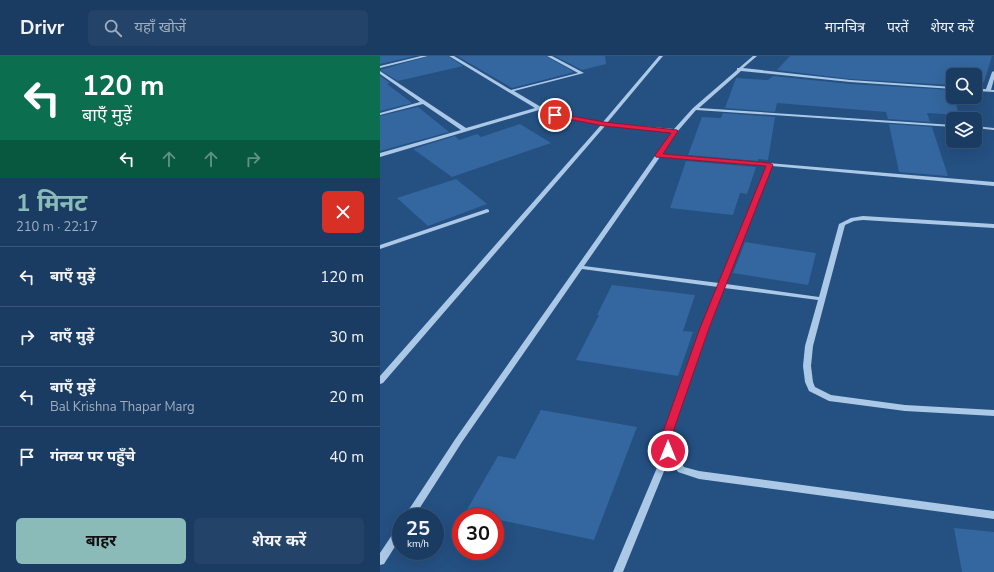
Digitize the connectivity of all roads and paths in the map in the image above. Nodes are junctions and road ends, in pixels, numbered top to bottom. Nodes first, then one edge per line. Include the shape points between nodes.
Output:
1 (426, 56) edge
2 (450, 56) edge
3 (549, 56) edge
4 (661, 56) edge
5 (755, 56) edge
6 (380, 67) edge
7 (738, 69) junction
8 (380, 72) edge
9 (994, 72) edge
10 (946, 88) edge
11 (982, 90) edge
12 (988, 90) junction
13 (510, 91) junction
14 (994, 91) edge
15 (424, 102) junction
16 (539, 108) junction
17 (695, 109) junction
18 (380, 114) edge
19 (604, 124) junction
20 (946, 126) edge
21 (982, 128) edge
22 (994, 129) edge
23 (466, 130) junction
24 (675, 131) junction
25 (380, 155) edge
26 (658, 155) junction
27 (770, 165) junction
28 (994, 184) edge
29 (487, 211) dead end
30 (994, 226) edge
31 (380, 247) edge
32 (580, 267) junction
33 (722, 286) junction
34 (822, 299) junction
35 (380, 381) edge
36 (994, 413) edge
37 (668, 451) junction
38 (415, 508) edge
39 (994, 515) edge
40 (392, 543) edge
41 (380, 561) edge
42 (618, 572) edge

1 - 6 street
2 - 13 street
3 - 13 street via 582,73
4 - 19 street
5 - 7 street
7 - 10 street via 850,81
7 - 17 street
8 - 15 street
9 - 12 street
11 - 12 street
12 - 14 street
13 - 16 street
15 - 18 street
15 - 23 street
16 - 19 street via 555,115
16 - 23 street
17 - 20 street
17 - 24 street
19 - 24 street
19 - 35 street
21 - 22 street
23 - 25 street
24 - 26 street
26 - 27 street
26 - 32 street
27 - 28 street
27 - 33 street
29 - 31 street
30 - 34 street via 853,219 842,224
32 - 33 street
32 - 38 street via 459,440
33 - 34 street
33 - 37 street via 668,432
34 - 36 street via 809,346 807,366 812,389 829,398 905,408
37 - 39 street via 681,470 699,475
37 - 42 street
40 - 41 street

